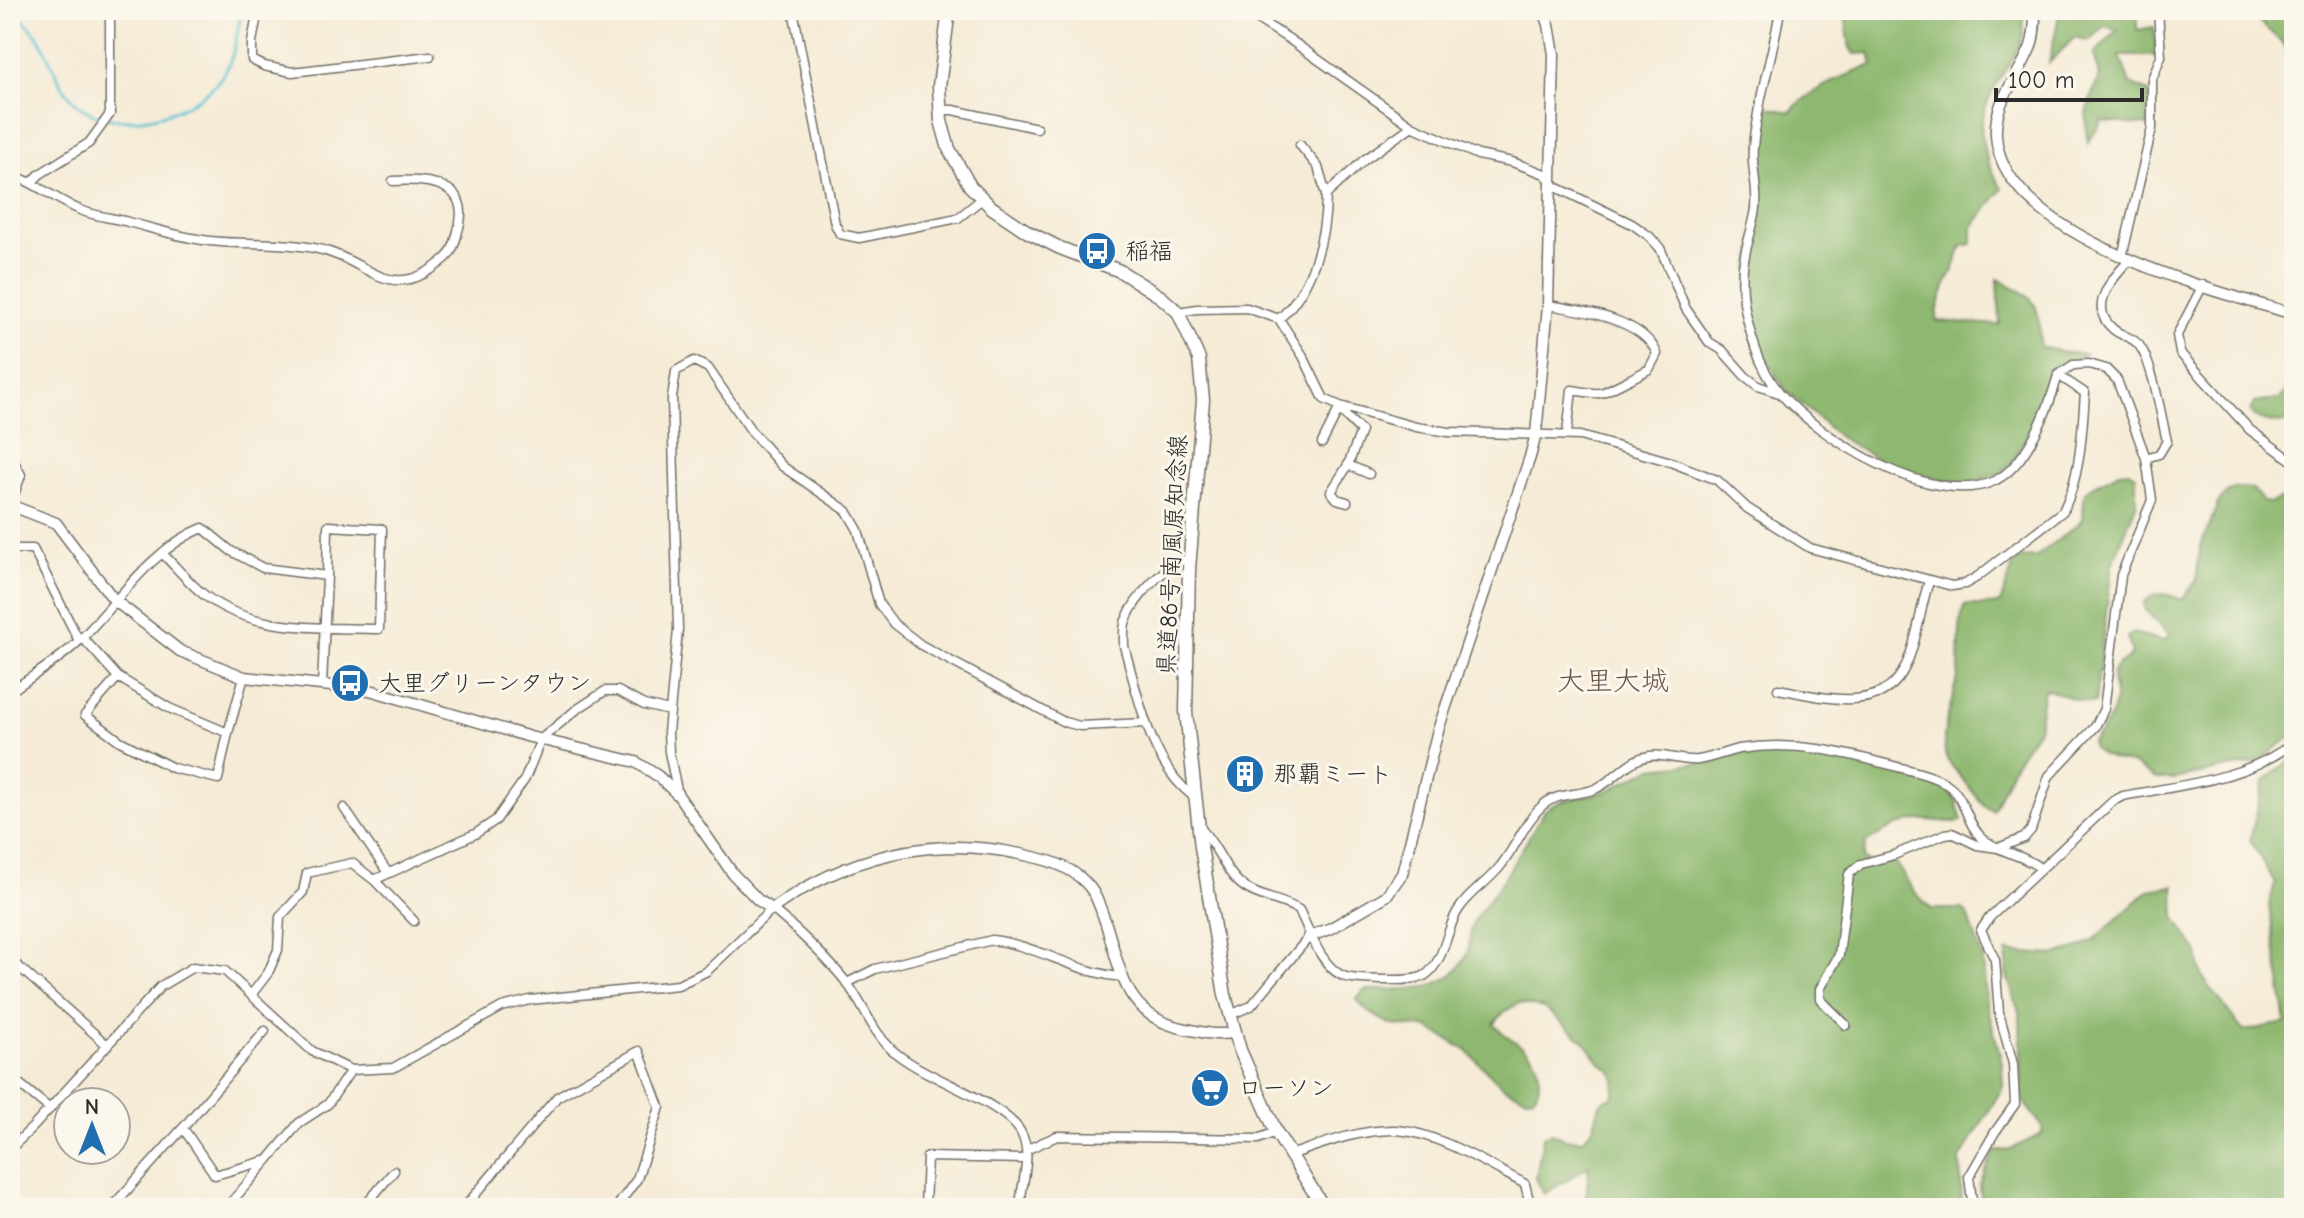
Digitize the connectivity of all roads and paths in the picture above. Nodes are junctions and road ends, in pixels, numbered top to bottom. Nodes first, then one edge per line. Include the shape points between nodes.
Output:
1 (110, 10) edge
2 (258, 10) edge
3 (793, 10) edge
4 (949, 10) edge
5 (1243, 10) edge
6 (1544, 10) edge
7 (1780, 10) edge
8 (2035, 10) edge
9 (2158, 10) edge
10 (430, 56) dead end
11 (940, 110) junction
12 (1412, 126) junction
13 (1037, 128) dead end
14 (1300, 145) dead end
15 (10, 174) edge
16 (393, 181) dead end
17 (1550, 181) junction
18 (31, 183) junction
19 (1326, 195) junction
20 (982, 199) junction
21 (2126, 259) junction
22 (2203, 285) junction
23 (1548, 305) junction
24 (2293, 311) edge
25 (1178, 312) junction
26 (1279, 319) junction
27 (2058, 375) junction
28 (1779, 393) junction
29 (1340, 408) junction
30 (1536, 434) junction
31 (1567, 434) junction
32 (1322, 443) dead end
33 (10, 455) edge
34 (2146, 458) junction
35 (2294, 462) edge
36 (1348, 465) junction
37 (1369, 474) dead end
38 (1347, 502) dead end
39 (10, 506) edge
40 (10, 549) edge
41 (163, 554) junction
42 (1190, 559) junction
43 (327, 576) junction
44 (1929, 581) junction
45 (114, 600) junction
46 (325, 627) junction
47 (80, 639) junction
48 (118, 677) junction
49 (244, 677) junction
50 (322, 685) junction
51 (1778, 689) dead end
52 (10, 692) edge
53 (669, 711) junction
54 (1146, 723) junction
55 (228, 733) junction
56 (541, 739) junction
57 (2294, 742) edge
58 (678, 795) junction
59 (1193, 796) junction
60 (344, 808) dead end
61 (1199, 827) junction
62 (1998, 848) junction
63 (2040, 868) junction
64 (388, 873) junction
65 (374, 880) junction
66 (772, 909) junction
67 (414, 921) dead end
68 (1309, 937) junction
69 (10, 959) edge
70 (1123, 977) junction
71 (847, 983) junction
72 (251, 995) junction
73 (1230, 1015) junction
74 (1846, 1025) dead end
75 (265, 1031) dead end
76 (1235, 1032) junction
77 (106, 1044) junction
78 (351, 1070) junction
79 (10, 1076) edge
80 (50, 1109) junction
81 (183, 1128) junction
82 (1276, 1132) junction
83 (10, 1149) edge
84 (1027, 1154) junction
85 (1290, 1155) junction
86 (268, 1160) junction
87 (394, 1171) dead end
88 (111, 1208) edge
89 (226, 1208) edge
90 (363, 1208) edge
91 (464, 1208) edge
92 (616, 1208) edge
93 (925, 1208) edge
94 (1020, 1208) edge
95 (1324, 1208) edge
96 (1531, 1208) edge
97 (1973, 1208) edge

1 - 18 street via 110,114 89,143
2 - 10 street via 252,60 264,66 292,72
3 - 20 street via 840,234 859,238 958,218
4 - 11 main road, 県道86号南風原知念線
5 - 12 street
6 - 17 street via 1554,54
7 - 28 street via 1753,149 1756,204 1742,279 1757,353
8 - 21 street via 2032,44 1997,113 2002,163 2039,208
9 - 21 street via 2161,56 2152,79 2152,128
11 - 13 street
11 - 20 main road, 県道86号南風原知念線 via 956,164
12 - 17 street via 1478,155 1537,171
12 - 19 street
14 - 19 street via 1318,167
15 - 18 street
16 - 18 street via 442,184 457,198 460,211 450,255 422,274 396,281 315,248 209,241 81,210
17 - 23 street
17 - 28 street via 1649,236 1709,342 1758,386
19 - 26 street via 1317,254 1297,300
20 - 25 main road, 県道86号南風原知念線 via 1060,248 1120,271
21 - 22 street
21 - 34 street via 2103,293 2102,311 2112,328 2138,343 2148,363 2167,441 2159,454
22 - 24 street
22 - 35 street via 2177,335 2180,353 2250,430
23 - 30 street
23 - 31 street via 1614,320 1650,341 1657,354 1649,369 1607,392 1572,390
25 - 26 street via 1247,308
25 - 42 main road, 県道86号南風原知念線 via 1199,359 1203,400
26 - 29 street via 1324,399
27 - 28 street via 2029,444 2012,468 1975,488 1894,473 1833,438
27 - 34 street via 2073,365 2106,369 2117,380
27 - 44 street via 2085,393 2071,496 2063,511 1965,584
29 - 30 street via 1449,432
29 - 32 street
29 - 36 street via 1361,431
30 - 31 street
30 - 68 street via 1438,730 1402,874 1386,896
31 - 44 street via 1692,468 1717,480 1747,508 1810,548
33 - 39 street via 21,475
34 - 62 street via 2152,500 2121,575 2104,709 2095,727 2049,776 2031,830
36 - 37 street
36 - 38 street via 1331,492
39 - 45 street via 56,523
40 - 47 street via 33,549
41 - 43 street via 184,535 203,528 263,568
41 - 45 street
41 - 46 street via 203,595 232,611 281,626
42 - 54 street via 1148,587 1126,621 1124,646
42 - 59 main road, 県道86号南風原知念線 via 1186,712
43 - 46 street
43 - 46 street via 328,526 382,529 379,629
44 - 51 street via 1907,665 1880,693 1856,700
45 - 47 street
45 - 49 street via 180,651
46 - 50 street
47 - 48 street
47 - 52 street
48 - 55 street via 169,708
48 - 55 street via 85,715 120,741 173,768 218,779
49 - 50 street
49 - 55 street
50 - 56 street via 370,690
53 - 54 street via 679,604 672,398 676,371 694,361 708,368 782,466 847,511 858,530 879,604 899,629 1064,722
53 - 56 street via 605,691
53 - 58 street via 669,752
54 - 59 street via 1175,778
56 - 58 street via 636,762
56 - 64 street via 525,779 496,820
57 - 63 street via 2256,766 2123,796
58 - 66 street via 733,874
59 - 61 main road, 県道86号南風原知念線
60 - 64 street
61 - 68 street via 1246,889 1299,910
61 - 73 main road, 県道86号南風原知念線
62 - 63 street
62 - 68 street via 1981,837 1948,785 1845,753 1792,745 1740,749 1698,760 1657,755 1635,760 1593,790 1545,803 1499,867 1456,913 1434,968 1421,978 1337,974
62 - 74 street via 1952,833 1861,864 1849,874 1839,955 1820,989 1820,999
63 - 97 street via 1981,930 1995,960 2015,1104 1969,1177
64 - 65 street
65 - 67 street
65 - 72 street via 352,863 307,873 303,892 280,917 278,950 268,973
66 - 70 street via 829,874 874,858 953,845 1001,850 1064,866 1085,882 1101,909
66 - 71 street
66 - 78 street via 707,971 678,985 502,1007 393,1068
68 - 73 street via 1251,1006
69 - 77 street
70 - 71 street via 992,940 888,965
70 - 76 street via 1136,1004 1159,1022 1211,1034
71 - 84 street via 889,1048 913,1067 1006,1115 1019,1128
72 - 77 street via 225,971 193,967 161,986
72 - 78 street via 312,1051
73 - 76 main road, 県道86号南風原知念線
75 - 81 street
76 - 82 main road, 県道86号南風原知念線
77 - 80 street
78 - 86 street via 328,1104 299,1123
79 - 80 street
80 - 83 street
81 - 86 street via 215,1175
81 - 88 street
82 - 84 street via 1258,1139 1057,1136
82 - 85 main road, 県道86号南風原知念線
84 - 93 street via 927,1157
84 - 94 street
85 - 95 main road, 県道86号南風原知念線
85 - 96 street via 1351,1135 1395,1130 1447,1143 1525,1184
86 - 89 street
87 - 90 street
91 - 92 street via 557,1097 639,1051 660,1107 637,1179

